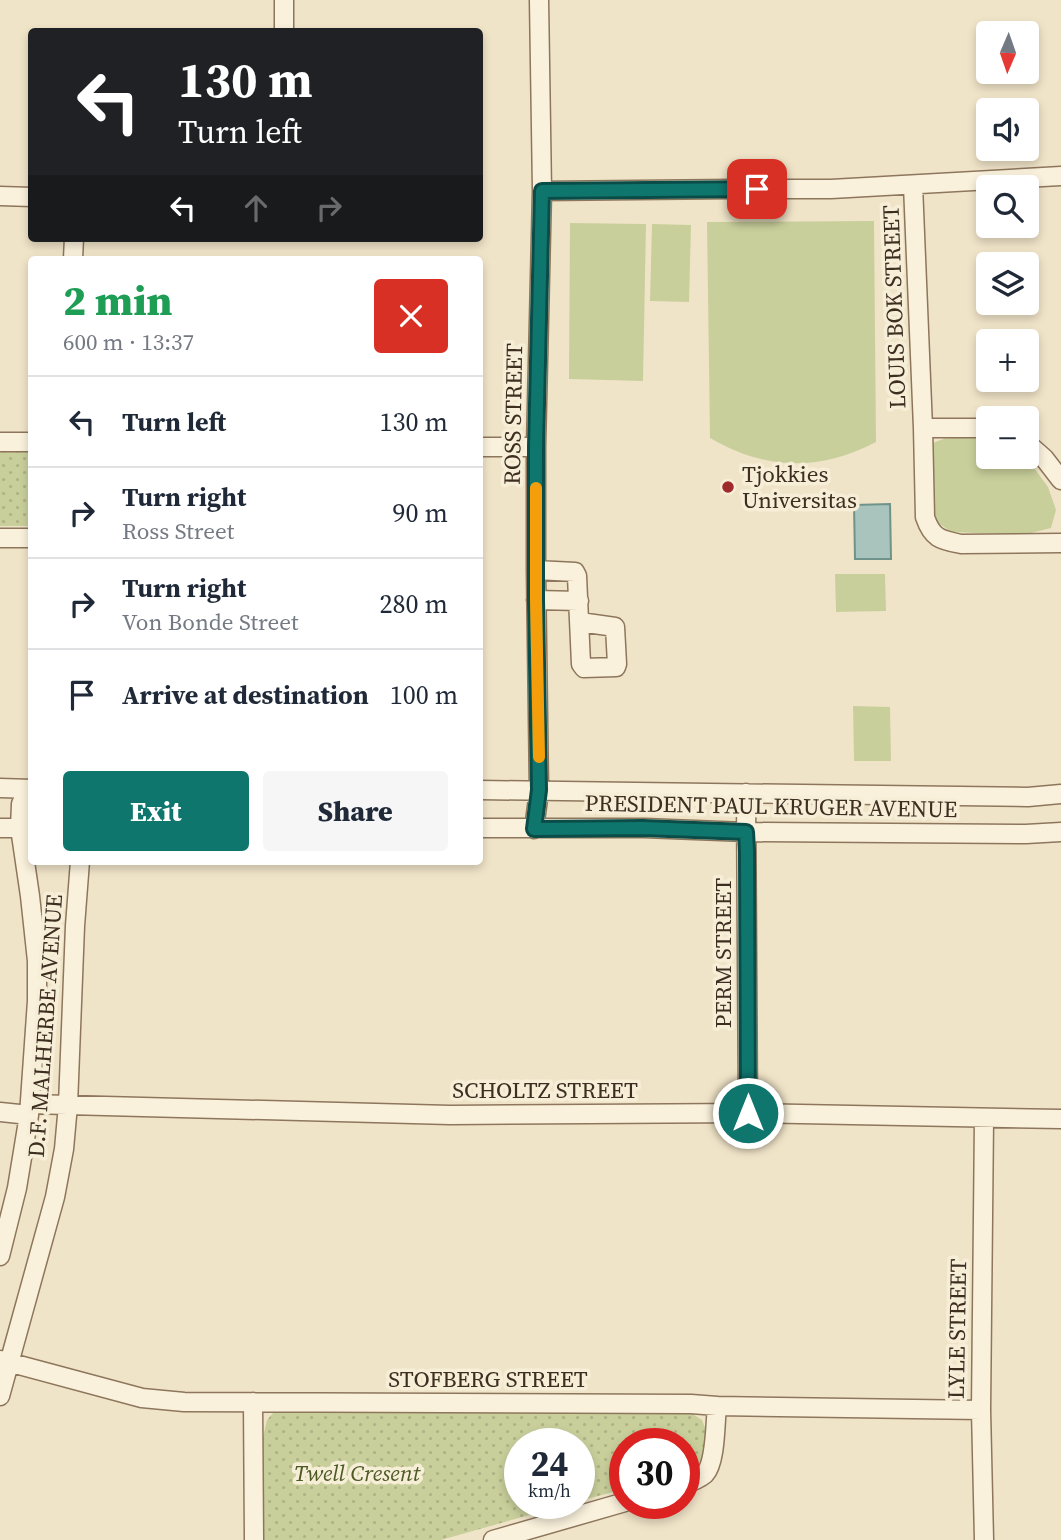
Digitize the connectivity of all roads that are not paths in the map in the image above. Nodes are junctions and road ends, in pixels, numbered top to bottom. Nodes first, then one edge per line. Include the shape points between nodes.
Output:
1 (284, 0) edge
2 (539, 0) edge
3 (284, 28) edge
4 (1061, 176) edge
5 (913, 185) junction
6 (542, 191) junction
7 (0, 196) edge
8 (28, 197) edge
9 (923, 428) junction
10 (976, 428) edge
11 (0, 442) edge
12 (28, 442) edge
13 (483, 447) edge
14 (536, 447) junction
15 (1039, 454) edge
16 (1061, 480) edge
17 (0, 538) edge
18 (28, 538) edge
19 (1061, 543) edge
20 (536, 570) junction
21 (536, 600) junction
22 (579, 601) junction
23 (580, 622) dead end
24 (0, 788) edge
25 (28, 789) edge
26 (483, 790) edge
27 (539, 790) junction
28 (28, 792) edge
29 (746, 793) junction
30 (1061, 794) edge
31 (0, 828) edge
32 (26, 828) edge
33 (483, 828) edge
34 (534, 829) junction
35 (746, 832) junction
36 (1061, 832) edge
37 (28, 862) edge
38 (28, 865) edge
39 (80, 865) edge
40 (92, 865) edge
41 (78, 900) junction
42 (68, 1105) junction
43 (30, 1109) junction
44 (0, 1112) edge
45 (748, 1113) junction
46 (984, 1119) junction
47 (1061, 1119) edge
48 (0, 1256) edge
49 (5, 1361) edge
50 (0, 1396) edge
51 (253, 1402) junction
52 (717, 1406) junction
53 (981, 1410) junction
54 (700, 1478) edge
55 (609, 1507) edge
56 (254, 1540) edge
57 (494, 1540) edge
58 (984, 1540) edge

1 - 3 street
2 - 6 street, ROSS STREET
4 - 5 street
5 - 6 street
5 - 9 street, LOUIS BOK STREET
6 - 14 street, ROSS STREET
7 - 8 street
9 - 10 street, LOUIS BOK STREET
9 - 19 street, LOUIS BOK STREET via 925,517 934,536 961,544
11 - 12 street
13 - 14 street
14 - 20 street, ROSS STREET
15 - 16 street
17 - 18 street
20 - 21 street, ROSS STREET
20 - 22 street via 575,572
21 - 22 street
21 - 27 street, ROSS STREET
22 - 23 street
24 - 25 street
26 - 27 street, PRESIDENT PAUL KRUGER AVENUE
27 - 29 street, PRESIDENT PAUL KRUGER AVENUE
27 - 34 street, ROSS STREET
28 - 32 street, D.F. MALHERBE AVENUE via 21,804
29 - 30 street, PRESIDENT PAUL KRUGER AVENUE
29 - 35 street, PERM STREET
31 - 32 street
32 - 37 street, D.F. MALHERBE AVENUE
33 - 34 street, PRESIDENT PAUL KRUGER AVENUE
34 - 35 street, PRESIDENT PAUL KRUGER AVENUE
35 - 36 street, PRESIDENT PAUL KRUGER AVENUE
35 - 45 street, PERM STREET
38 - 43 street, D.F. MALHERBE AVENUE via 37,961
39 - 41 street, D.F. MALHERBE AVENUE
40 - 41 street
41 - 42 street, D.F. MALHERBE AVENUE
42 - 43 street, SCHOLTZ STREET
42 - 45 street, SCHOLTZ STREET via 450,1115
42 - 49 street, D.F. MALHERBE AVENUE via 55,1196
43 - 44 street, SCHOLTZ STREET
43 - 48 street, D.F. MALHERBE AVENUE
45 - 46 street, SCHOLTZ STREET
46 - 47 street, SCHOLTZ STREET
46 - 53 street, LYLE STREET
49 - 50 street, D.F. MALHERBE AVENUE
49 - 51 street, STOFBERG STREET via 142,1398
51 - 52 street, STOFBERG STREET
51 - 56 street
52 - 53 street, STOFBERG STREET
52 - 54 street via 709,1469
53 - 58 street, LYLE STREET
55 - 57 street

